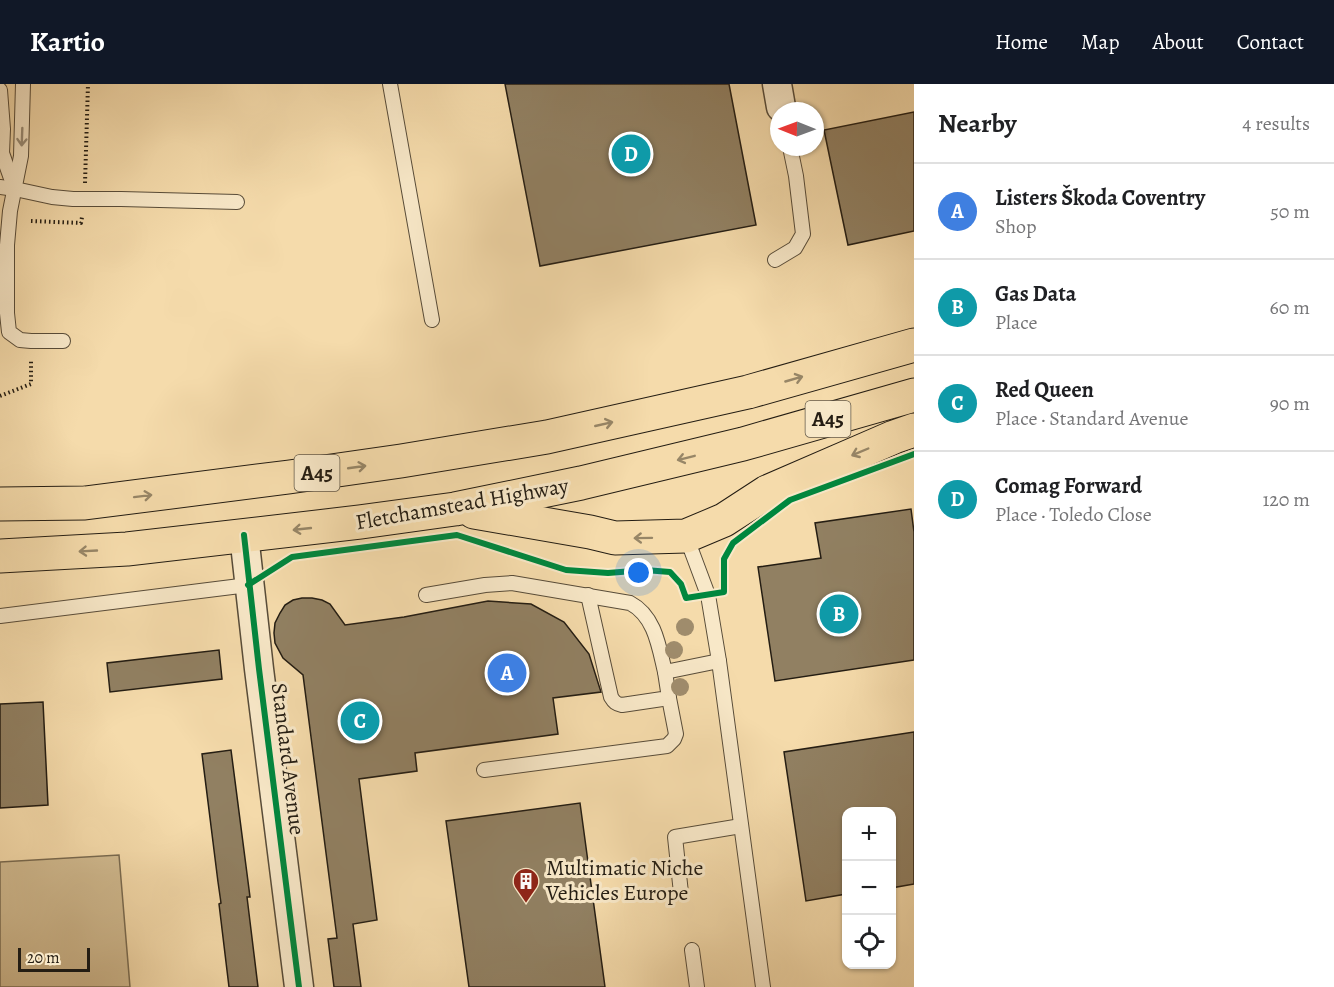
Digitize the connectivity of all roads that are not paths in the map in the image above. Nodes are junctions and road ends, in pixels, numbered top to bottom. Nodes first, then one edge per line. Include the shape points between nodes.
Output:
1 (23, 84) edge
2 (390, 84) edge
3 (0, 90) edge
4 (792, 156) edge
5 (0, 188) edge
6 (15, 189) junction
7 (237, 202) dead end
8 (3, 245) edge
9 (775, 260) dead end
10 (432, 320) dead end
11 (5, 334) edge
12 (63, 341) dead end
13 (914, 345) edge
14 (914, 395) edge
15 (914, 430) edge
16 (0, 504) edge
17 (455, 509) junction
18 (244, 535) junction
19 (686, 536) junction
20 (0, 556) edge
21 (248, 585) junction
22 (426, 595) dead end
23 (588, 595) junction
24 (0, 615) edge
25 (718, 661) junction
26 (665, 672) junction
27 (669, 698) junction
28 (484, 770) dead end
29 (741, 826) junction
30 (681, 893) dead end
31 (692, 950) dead end
32 (299, 987) edge
33 (697, 987) edge
34 (763, 987) edge

1 -> 6 lane via 21,156
2 - 10 lane
3 - 6 lane via 2,153
4 - 9 lane via 803,234 795,248
5 - 6 lane
6 - 7 lane via 84,199
6 - 8 lane
8 - 11 lane
11 - 12 lane via 20,340
16 -> 13 highway, A45 via 96,502 367,466 547,437 748,392
14 -> 17 highway, Fletchamstead Highway / A45 via 743,444
15 -> 19 highway via 767,492 724,519
17 -> 18 highway, Fletchamstead Highway / A45
19 -> 17 highway via 615,538
18 -> 20 highway, Fletchamstead Highway / A45 via 127,549
18 - 21 street, Standard Avenue
19 - 25 lane via 708,595
21 - 24 lane
21 - 32 street, Standard Avenue
22 - 23 lane via 512,583
23 - 26 lane via 630,603 642,611 650,621
23 - 27 lane via 613,701 622,705
25 - 26 lane
25 - 29 lane
26 - 27 lane
27 - 28 lane via 676,734 667,746
29 - 30 lane via 675,837
29 - 34 lane
31 - 33 lane

